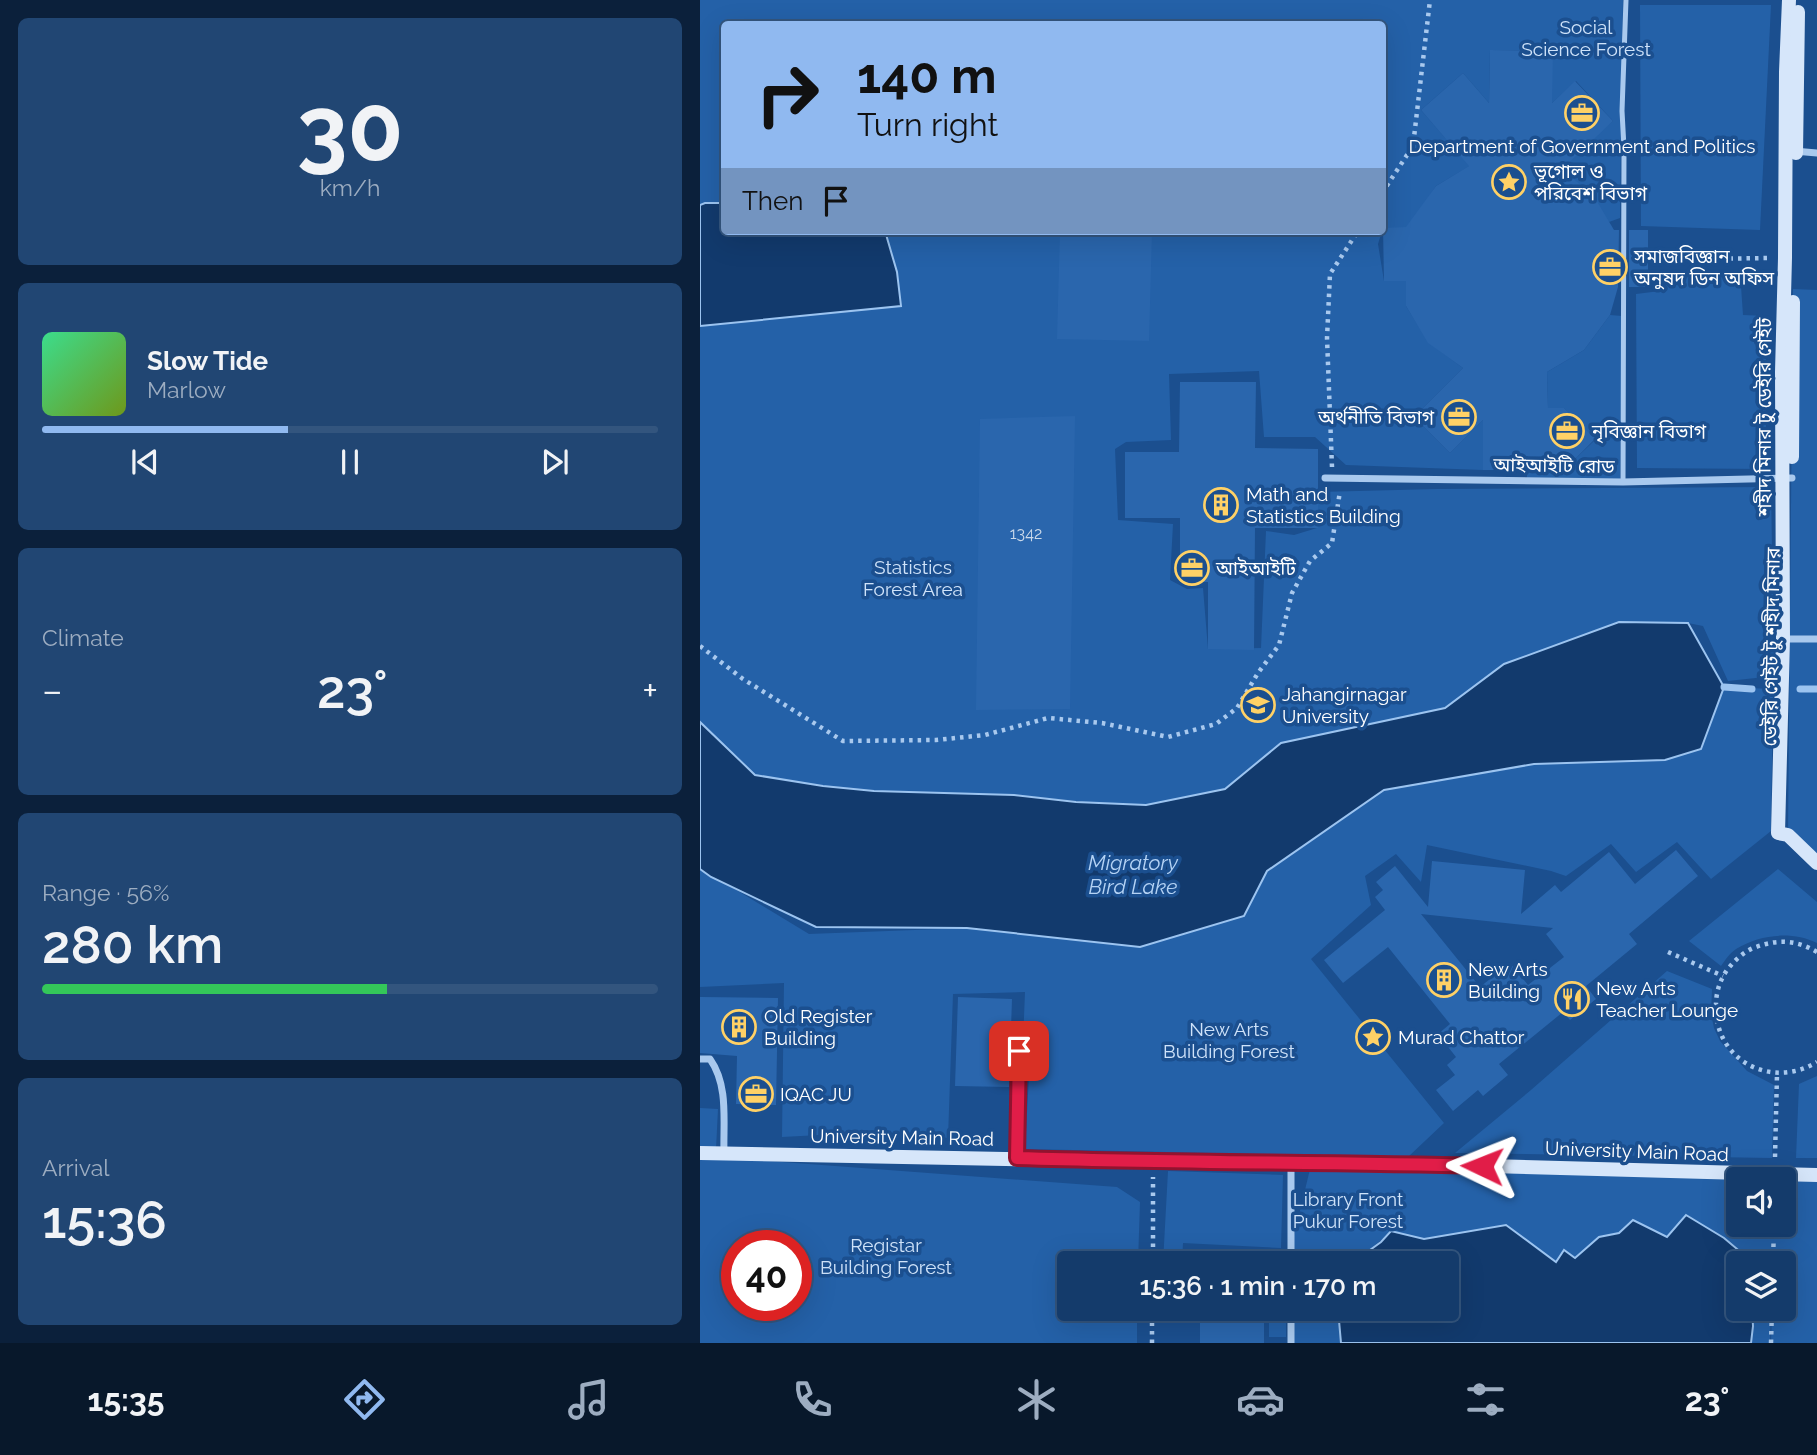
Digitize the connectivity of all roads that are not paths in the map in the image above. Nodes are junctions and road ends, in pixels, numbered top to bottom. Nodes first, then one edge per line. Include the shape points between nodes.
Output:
1 (1626, 0) edge
2 (1789, 0) edge
3 (1798, 0) edge
4 (1791, 151) junction
5 (1817, 153) edge
6 (1333, 478) road end
7 (1787, 478) junction
8 (1623, 482) junction
9 (1787, 639) junction
10 (1817, 639) edge
11 (1817, 863) edge
12 (1019, 1051) dead end
13 (700, 1059) edge
14 (700, 1153) edge
15 (724, 1154) junction
16 (1017, 1158) junction
17 (1291, 1162) junction
18 (1817, 1175) edge
19 (1291, 1251) edge
20 (1291, 1321) edge
21 (1291, 1343) edge

1 - 8 lane
2 - 4 street, শহীদ মিনার টু ডেইরি গেইট via 1786,72
3 - 4 street
4 - 5 street
4 - 7 street, শহীদ মিনার টু ডেইরি গেইট via 1782,372
6 - 8 street, আইআইটি রোড
7 - 8 street, আইআইটি রোড
7 - 9 street, শহীদ মিনার টু ডেইরি গেইট
9 - 10 street
9 - 11 street, শহীদ মিনার টু ডেইরি গেইট via 1783,834
12 - 16 street
13 - 15 street via 710,1059 723,1086
14 - 15 street, University Main Road
15 - 16 street, University Main Road
16 - 17 street, University Main Road
17 - 18 street, University Main Road
17 - 19 street
20 - 21 street

